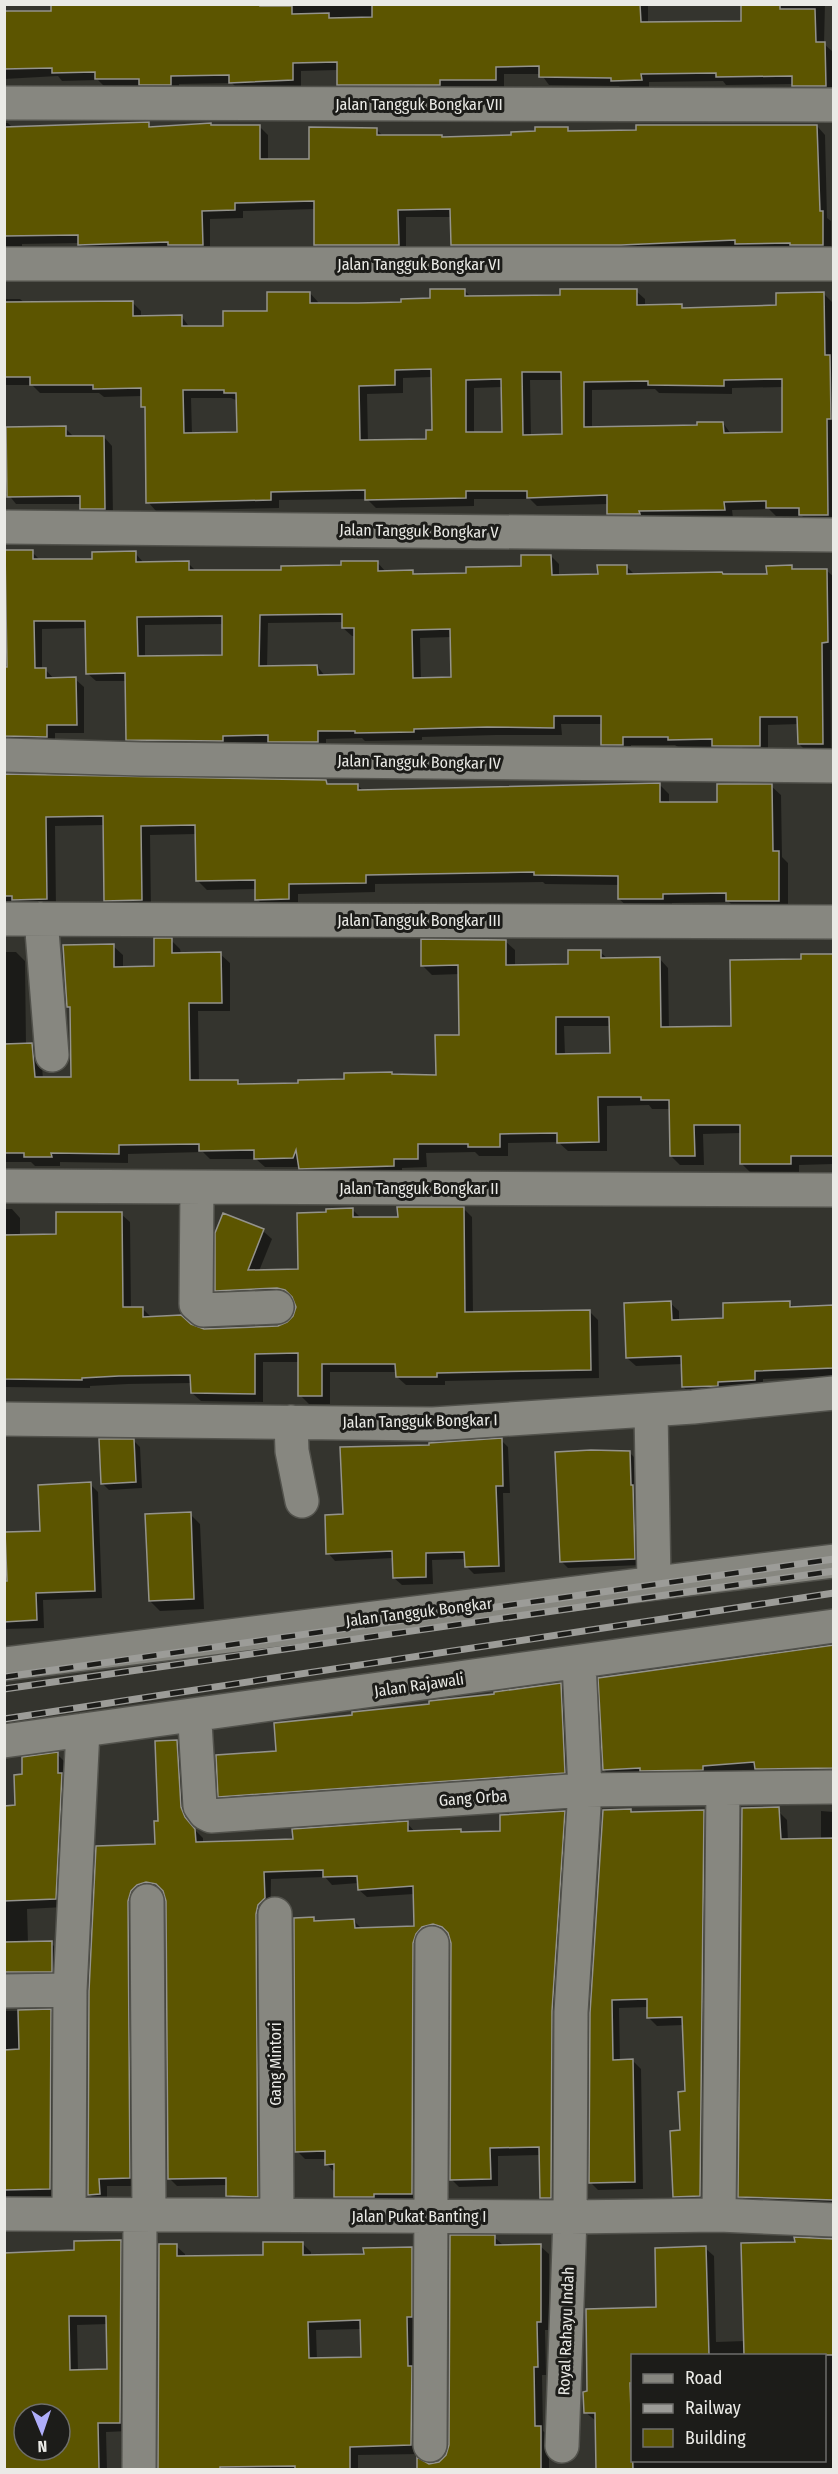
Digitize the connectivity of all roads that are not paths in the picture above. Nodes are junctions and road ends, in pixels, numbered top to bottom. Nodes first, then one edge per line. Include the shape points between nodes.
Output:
1 (4, 103) edge
2 (834, 105) edge
3 (4, 264) edge
4 (834, 264) edge
5 (4, 527) edge
6 (834, 535) edge
7 (4, 755) edge
8 (834, 766) edge
9 (4, 919) edge
10 (41, 919) junction
11 (834, 921) edge
12 (52, 1055) dead end
13 (4, 1186) edge
14 (197, 1187) junction
15 (834, 1190) edge
16 (277, 1307) dead end
17 (834, 1394) edge
18 (651, 1410) junction
19 (4, 1419) edge
20 (291, 1422) junction
21 (302, 1501) dead end
22 (834, 1561) edge
23 (654, 1583) junction
24 (834, 1626) edge
25 (579, 1663) junction
26 (4, 1664) edge
27 (195, 1723) dead end
28 (84, 1730) junction
29 (4, 1741) edge
30 (834, 1787) edge
31 (723, 1789) junction
32 (585, 1790) junction
33 (147, 1901) dead end
34 (275, 1914) dead end
35 (432, 1943) dead end
36 (70, 1990) junction
37 (4, 1991) edge
38 (69, 2213) junction
39 (4, 2214) edge
40 (145, 2214) junction
41 (277, 2214) junction
42 (719, 2215) junction
43 (430, 2216) junction
44 (570, 2217) junction
45 (834, 2220) edge
46 (430, 2445) dead end
47 (562, 2446) dead end
48 (139, 2469) edge

1 - 2 street, Jalan Tangguk Bongkar VII
3 - 4 street, Jalan Tangguk Bongkar VI
5 - 6 street, Jalan Tangguk Bongkar V
7 - 8 street, Jalan Tangguk Bongkar IV
9 - 10 street, Jalan Tangguk Bongkar III
10 - 11 street, Jalan Tangguk Bongkar III
10 - 12 street
13 - 14 street, Jalan Tangguk Bongkar II
14 - 15 street, Jalan Tangguk Bongkar II
14 - 16 street via 196,1304 203,1310
17 - 18 street, Jalan Tangguk Bongkar I
18 - 20 street, Jalan Tangguk Bongkar I via 434,1424
18 - 23 street
19 - 20 street, Jalan Tangguk Bongkar I
20 - 21 street
22 - 23 street, Jalan Tangguk Bongkar
23 - 26 street, Jalan Tangguk Bongkar
24 - 25 street, Jalan Rajawali
25 - 28 street, Jalan Rajawali
25 - 32 street, Royal Rahayu Indah
27 - 32 street, Gang Orba via 200,1806 210,1816
28 - 29 street, Jalan Rajawali
28 - 36 street
30 - 31 street, Gang Orba
31 - 32 street, Gang Orba
31 - 42 street
32 - 44 street, Royal Rahayu Indah via 571,2012
33 - 40 street
34 - 41 street, Gang Mintori
35 - 43 street
36 - 37 street
36 - 38 street
38 - 39 street, Jalan Pukat Banting I
38 - 40 street, Jalan Pukat Banting I
40 - 41 street, Jalan Pukat Banting I
40 - 48 street
41 - 43 street, Jalan Pukat Banting I
42 - 44 street, Jalan Pukat Banting I
42 - 45 street, Jalan Pukat Banting I
43 - 44 street, Jalan Pukat Banting I
43 - 46 street
44 - 47 street, Royal Rahayu Indah

